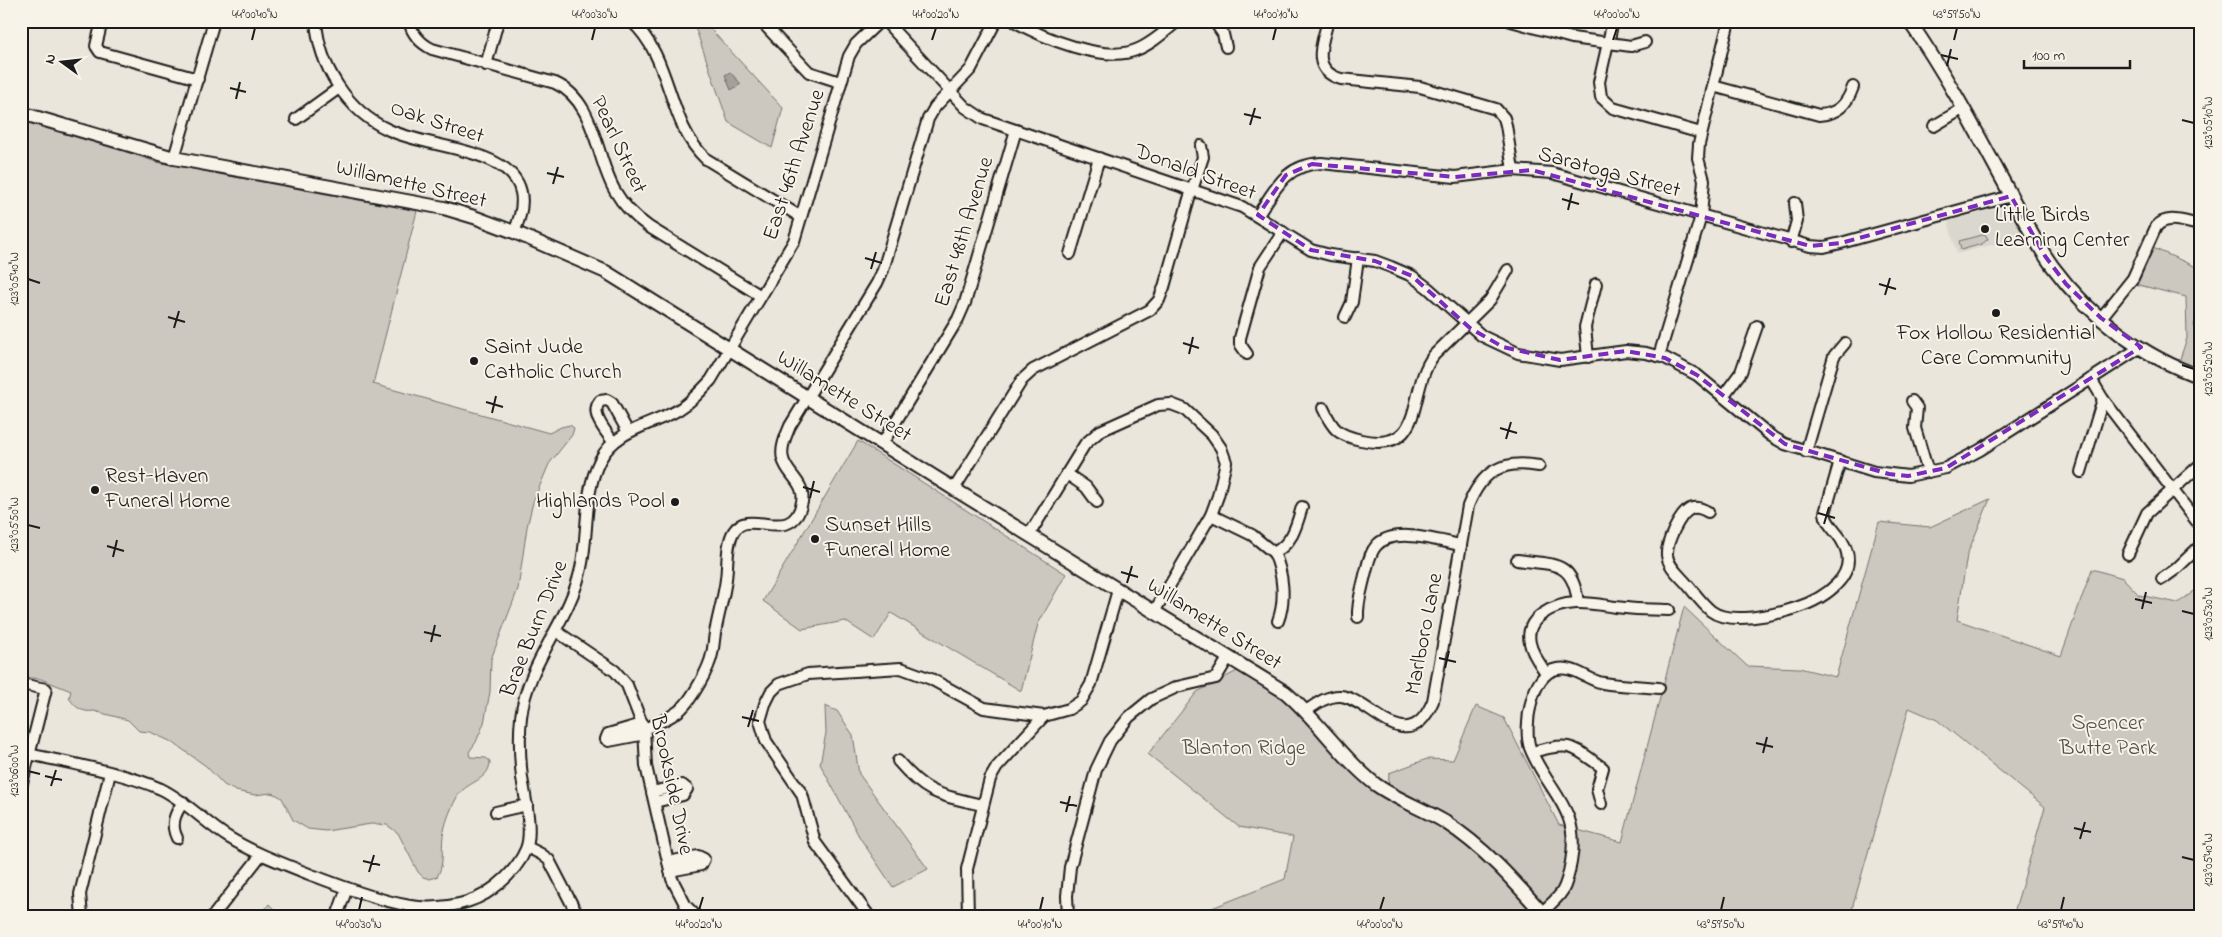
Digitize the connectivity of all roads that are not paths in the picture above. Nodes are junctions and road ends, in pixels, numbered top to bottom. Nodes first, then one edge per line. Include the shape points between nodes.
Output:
1 (102, 21) edge
2 (214, 21) edge
3 (316, 21) edge
4 (409, 21) edge
5 (498, 21) edge
6 (631, 21) edge
7 (761, 21) edge
8 (880, 21) edge
9 (885, 21) edge
10 (996, 21) edge
11 (1014, 21) edge
12 (1178, 21) edge
13 (1214, 21) edge
14 (1328, 21) edge
15 (1511, 21) edge
16 (1613, 21) edge
17 (1729, 21) edge
18 (1909, 21) edge
19 (1529, 24) edge
20 (1608, 41) junction
21 (1645, 42) dead end
22 (1226, 47) dead end
23 (486, 65) junction
24 (198, 79) junction
25 (840, 82) junction
26 (1713, 86) junction
27 (1852, 87) dead end
28 (339, 88) junction
29 (950, 92) junction
30 (1964, 108) junction
31 (21, 113) edge
32 (296, 118) dead end
33 (1934, 126) dead end
34 (1016, 130) junction
35 (1701, 133) junction
36 (1201, 146) dead end
37 (174, 158) junction
38 (1099, 158) junction
39 (1513, 170) junction
40 (1193, 189) junction
41 (2011, 196) junction
42 (1795, 203) dead end
43 (1258, 215) junction
44 (1701, 216) junction
45 (801, 217) junction
46 (2200, 225) edge
47 (514, 232) junction
48 (1283, 232) junction
49 (1791, 242) junction
50 (1070, 254) dead end
51 (1358, 258) junction
52 (1508, 270) dead end
53 (1596, 284) dead end
54 (761, 296) junction
55 (1345, 317) dead end
56 (2101, 318) junction
57 (1466, 324) junction
58 (1757, 326) dead end
59 (1845, 343) dead end
60 (730, 348) junction
61 (2140, 348) junction
62 (1248, 354) dead end
63 (1659, 356) junction
64 (1588, 357) junction
65 (2201, 377) edge
66 (2091, 378) junction
67 (1724, 395) junction
68 (807, 397) junction
69 (2103, 399) junction
70 (1912, 401) dead end
71 (1322, 408) dead end
72 (628, 432) junction
73 (613, 442) junction
74 (882, 444) junction
75 (1806, 452) junction
76 (1840, 461) junction
77 (2201, 464) edge
78 (1539, 466) dead end
79 (1928, 472) junction
80 (2081, 472) dead end
81 (1067, 474) junction
82 (954, 489) junction
83 (2172, 490) junction
84 (1097, 502) dead end
85 (1302, 507) dead end
86 (1708, 512) dead end
87 (1211, 515) junction
88 (2201, 527) edge
89 (1029, 535) junction
90 (1462, 545) junction
91 (2201, 545) edge
92 (1274, 553) junction
93 (2128, 554) dead end
94 (1518, 560) dead end
95 (2162, 580) dead end
96 (1118, 590) junction
97 (1578, 603) junction
98 (1669, 610) dead end
99 (1154, 612) junction
100 (1358, 617) dead end
101 (1278, 621) dead end
102 (556, 631) junction
103 (1228, 658) junction
104 (1546, 673) junction
105 (21, 684) edge
106 (1660, 688) dead end
107 (1306, 710) junction
108 (1022, 713) junction
109 (1044, 716) junction
110 (644, 729) junction
111 (1029, 733) junction
112 (1532, 752) junction
113 (25, 753) edge
114 (898, 761) dead end
115 (110, 773) junction
116 (21, 787) edge
117 (183, 802) junction
118 (1601, 804) dead end
119 (527, 805) junction
120 (982, 805) junction
121 (496, 812) dead end
122 (177, 838) dead end
123 (527, 847) junction
124 (260, 855) junction
125 (347, 888) junction
126 (410, 911) edge
127 (1543, 914) edge
128 (82, 916) edge
129 (213, 916) edge
130 (336, 916) edge
131 (578, 916) edge
132 (696, 916) edge
133 (868, 916) edge
134 (968, 916) edge
135 (1068, 916) edge

1 - 24 street via 96,46 100,52
2 - 24 street
3 - 28 street, Oak Street via 323,55
4 - 23 street, Pearl Street via 414,35 426,46
5 - 23 street
6 - 45 street via 645,35 657,55 694,148 706,159
7 - 25 street via 809,72
8 - 25 street, East 46th Avenue via 856,44
9 - 29 street, Donald Street
10 - 29 street via 971,69
11 - 12 street via 1032,31 1108,55 1137,50
13 - 22 street via 1223,34
14 - 39 street via 1320,54 1325,70 1341,79 1420,87 1496,109 1506,125
15 - 19 street
16 - 20 street
17 - 26 street
18 - 30 main road
19 - 20 street via 1572,38
20 - 21 street via 1631,46
20 - 35 street via 1599,82 1601,98 1609,106
23 - 54 street, Pearl Street via 567,88 583,109 623,205 649,227
24 - 37 street
25 - 45 street, East 46th Avenue
26 - 27 street via 1819,115 1842,107
26 - 35 street
28 - 32 street
28 - 47 street, Oak Street via 360,111 388,130 415,140 454,148 505,167 520,187 523,199
29 - 34 street, Donald Street via 974,114
29 - 68 street via 928,119 877,283
30 - 33 street
30 - 41 main road
31 - 37 main road, Willamette Street
34 - 38 street, Donald Street
34 - 74 street, East 48th Avenue via 965,304
35 - 44 street via 1698,158 1705,192
36 - 40 street via 1204,154
37 - 47 main road, Willamette Street via 444,208
38 - 40 street, Donald Street
38 - 50 street, Donald Street
39 - 43 street, Saratoga Street via 1455,177 1312,164 1286,175
39 - 44 street, Saratoga Street via 1552,173
40 - 43 street, Donald Street
40 - 82 street via 1159,300 1150,310 1033,370 1022,380
41 - 49 street, Saratoga Street via 1824,247
41 - 56 main road via 2054,268
42 - 49 street via 1797,221
43 - 48 street, Donald Street
44 - 49 street, Saratoga Street
44 - 63 street
45 - 54 street, East 46th Avenue via 794,241
46 - 56 street via 2166,219 2161,222 2133,278
47 - 60 main road, Willamette Street via 606,272
48 - 51 street, Donald Street via 1311,250
48 - 62 street via 1258,271 1240,338 1240,344
51 - 55 street via 1352,302
51 - 57 street, Donald Street via 1412,276
52 - 57 street via 1496,293
53 - 64 street via 1585,327
54 - 60 street, East 46th Avenue
56 - 61 main road
57 - 64 street, Donald Street via 1494,343 1518,353 1560,360
57 - 71 street via 1426,365 1409,424 1397,439 1377,443 1343,435 1334,429
58 - 67 street via 1746,362
59 - 75 street via 1834,356
60 - 68 main road, Willamette Street
60 - 72 street, Brae Burn Drive via 711,380 696,396 657,421
61 - 65 main road
61 - 66 street, Donald Street
63 - 64 street, Donald Street via 1626,351
63 - 67 street, Donald Street via 1686,368
66 - 69 street
66 - 79 street, Donald Street via 1980,450 1946,468
67 - 75 street, Donald Street via 1771,436
68 - 74 main road, Willamette Street
68 - 110 street via 790,426 782,452 786,466 800,487 800,509 789,522 780,526 747,522 734,530 710,661 682,709
69 - 80 street
69 - 83 street
70 - 79 street via 1917,408 1915,428
72 - 73 street, Brae Burn Drive
72 - 73 street via 612,403 600,401 596,413
73 - 102 street, Brae Burn Drive via 602,456 593,477 581,570
74 - 82 main road, Willamette Street
75 - 76 street, Donald Street
76 - 79 street, Donald Street via 1889,474 1908,476
76 - 86 street via 1825,513 1842,541 1847,556 1845,571 1838,585 1798,607 1768,615 1733,618 1711,611 1670,565 1667,557 1671,535 1688,510 1696,508
77 - 83 street
78 - 90 street, Marlboro Lane via 1522,462 1510,464 1485,477 1475,488 1468,506
81 - 84 street via 1086,487
81 - 87 street via 1085,444 1100,431 1145,409 1171,404 1184,408 1221,448 1226,462
81 - 89 street
82 - 89 main road, Willamette Street
83 - 88 street
83 - 93 street via 2147,513
85 - 92 street via 1292,538
87 - 92 street via 1252,535
87 - 99 street
89 - 96 main road, Willamette Street
90 - 100 street, Marlboro Lane via 1399,536 1379,543 1370,558
90 - 107 street, Marlboro Lane via 1434,700 1421,720 1396,726 1341,696 1321,701
91 - 95 street
92 - 101 street via 1283,602
94 - 97 street via 1564,569 1575,584
96 - 99 main road, Willamette Street
96 - 109 street via 1089,691 1069,709
97 - 98 street
97 - 104 street via 1540,615 1532,626 1530,644
99 - 103 main road, Willamette Street
102 - 110 street, Brookside Drive via 614,671 627,685
102 - 119 street, Brae Burn Drive via 537,662 521,716 522,776
103 - 107 main road, Willamette Street via 1284,692
103 - 135 street via 1216,678 1178,687 1151,699 1129,717 1110,741 1093,779 1070,867
104 - 106 street via 1556,669 1576,671 1602,683
104 - 112 street via 1533,696 1528,732
105 - 113 street via 46,689
107 - 127 main road, Willamette Street via 1358,769 1388,793 1469,838
108 - 109 street
108 - 111 street via 1034,719
108 - 133 street via 984,708 901,668 808,674 779,684 771,692 760,721 766,742 802,794 815,842
109 - 111 street
110 - 132 street, Brookside Drive via 646,766 672,879 686,906
111 - 120 street via 993,772
112 - 118 street via 1561,745 1574,747 1586,755 1603,768 1597,789
112 - 127 street via 1566,808 1574,835 1565,887 1561,896
113 - 115 street
113 - 116 street
114 - 120 street via 913,779 926,788
115 - 117 street via 158,788
115 - 128 street via 80,894
117 - 122 street via 174,820
117 - 124 street via 226,836
119 - 121 street
119 - 123 street, Brae Burn Drive
120 - 134 street via 966,873
123 - 126 street via 499,885 476,899
123 - 131 street via 549,860
124 - 125 street
124 - 129 street
125 - 126 street
125 - 130 street

